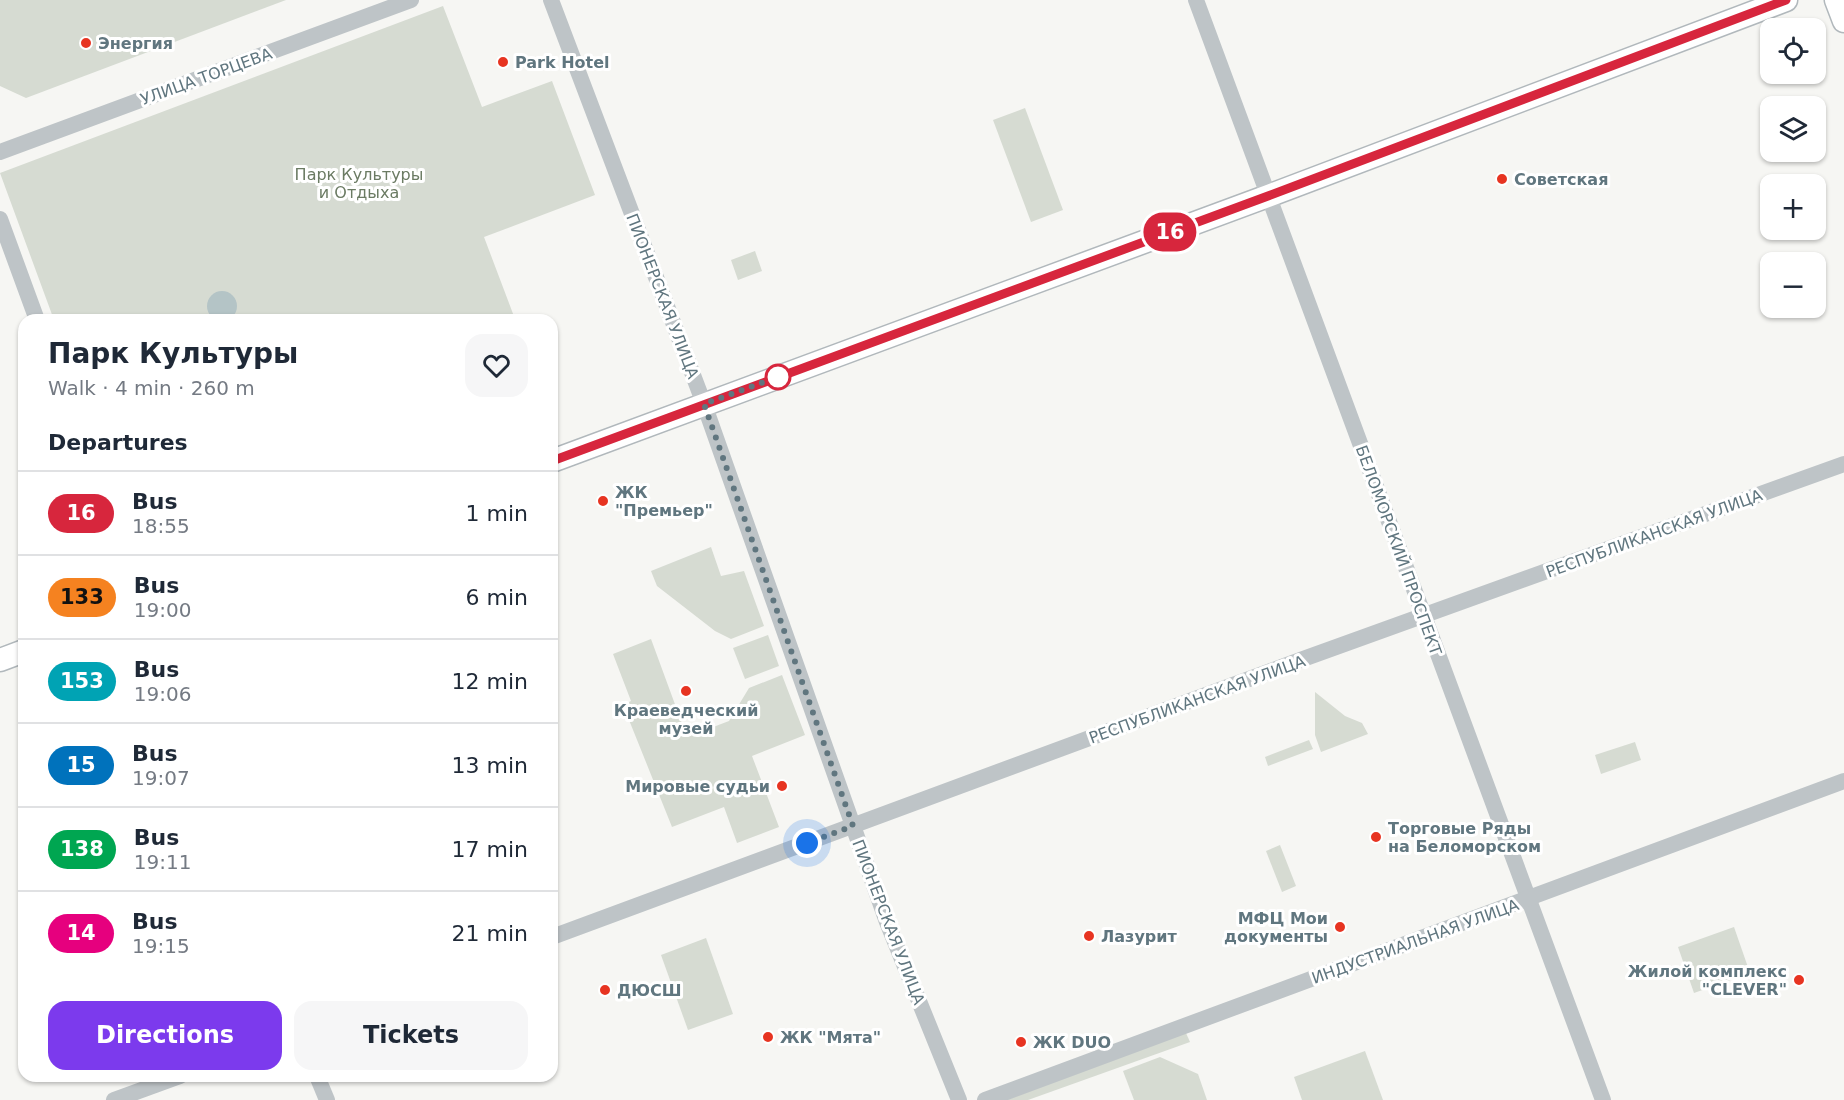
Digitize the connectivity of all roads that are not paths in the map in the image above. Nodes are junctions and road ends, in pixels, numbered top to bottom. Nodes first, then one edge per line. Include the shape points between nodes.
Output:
1 (411, 0) edge
2 (551, 0) edge
3 (1196, 0) edge
4 (1786, 0) edge
5 (1836, 0) edge
6 (1844, 21) edge
7 (0, 152) edge
8 (1268, 196) junction
9 (0, 219) edge
10 (35, 314) edge
11 (704, 404) junction
12 (558, 459) edge
13 (1844, 464) edge
14 (1424, 616) junction
15 (18, 653) edge
16 (0, 660) edge
17 (1844, 781) edge
18 (853, 826) junction
19 (1528, 898) junction
20 (558, 936) edge
21 (164, 1082) edge
22 (320, 1082) edge
23 (114, 1100) edge
24 (327, 1100) edge
25 (959, 1100) edge
26 (985, 1100) edge
27 (1603, 1100) edge

1 - 7 street, УЛИЦА ТОРЦЕВА
2 - 11 street, ПИОНЕРСКАЯ УЛИЦА
3 - 8 street, БЕЛОМОРСКИЙ ПРОСПЕКТ
4 - 8 street
5 - 6 street
8 - 11 street
8 - 14 street, БЕЛОМОРСКИЙ ПРОСПЕКТ
9 - 10 street
11 - 12 street
11 - 18 street, ПИОНЕРСКАЯ УЛИЦА
13 - 14 street, РЕСПУБЛИКАНСКАЯ УЛИЦА
14 - 18 street, РЕСПУБЛИКАНСКАЯ УЛИЦА
14 - 19 street, БЕЛОМОРСКИЙ ПРОСПЕКТ
15 - 16 street
17 - 19 street, ИНДУСТРИАЛЬНАЯ УЛИЦА
18 - 20 street, РЕСПУБЛИКАНСКАЯ УЛИЦА
18 - 25 street, ПИОНЕРСКАЯ УЛИЦА
19 - 26 street, ИНДУСТРИАЛЬНАЯ УЛИЦА
19 - 27 street, БЕЛОМОРСКИЙ ПРОСПЕКТ
21 - 23 street
22 - 24 street

